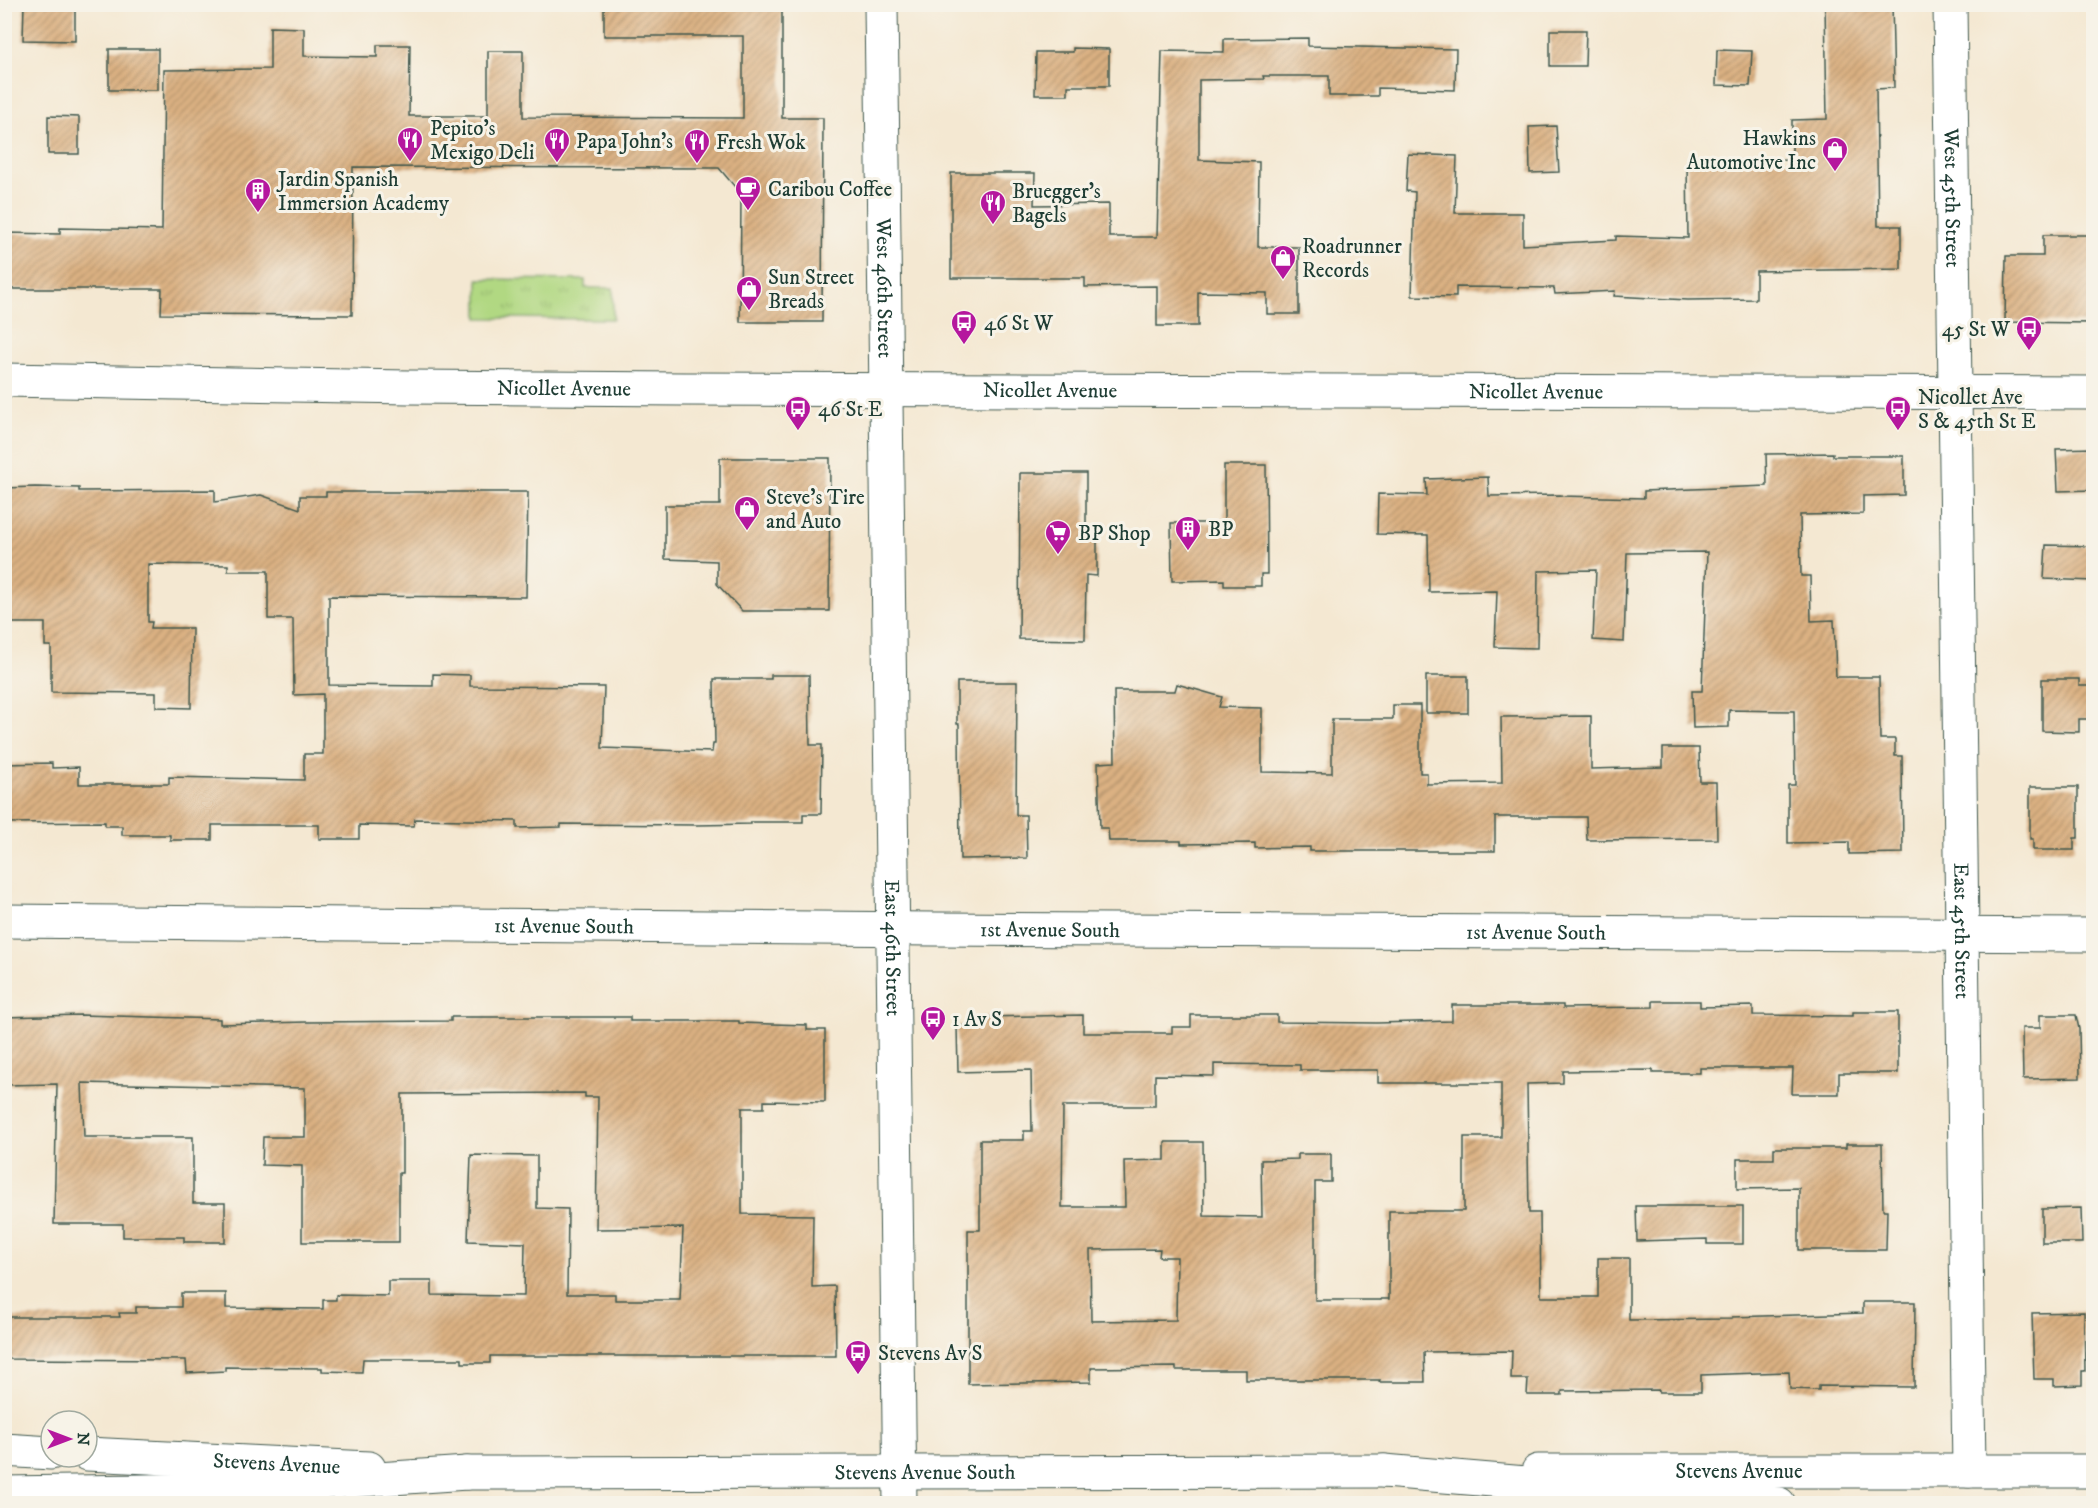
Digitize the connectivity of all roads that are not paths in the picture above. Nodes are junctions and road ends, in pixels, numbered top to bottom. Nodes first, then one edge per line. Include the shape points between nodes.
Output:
1 (881, 4) edge
2 (1950, 4) edge
3 (4, 380) edge
4 (885, 390) junction
5 (1955, 392) junction
6 (2094, 393) edge
7 (4, 921) edge
8 (891, 928) junction
9 (1962, 934) junction
10 (2094, 935) edge
11 (4, 1450) edge
12 (39, 1452) edge
13 (99, 1455) edge
14 (1384, 1471) junction
15 (1969, 1471) junction
16 (2094, 1471) edge
17 (467, 1473) junction
18 (900, 1488) edge
19 (4, 1493) edge
20 (1779, 1503) edge

1 - 4 main road, West 46th Street
2 - 5 main road, West 45th Street
3 - 4 main road, Nicollet Avenue via 433,388
4 - 5 main road, Nicollet Avenue
4 - 8 main road, East 46th Street
5 - 6 main road, Nicollet Avenue
5 - 9 main road, East 45th Street
7 - 8 main road, 1st Avenue South
8 - 9 main road, 1st Avenue South
8 - 18 main road, East 46th Street
9 - 10 main road, 1st Avenue South
9 - 15 main road, East 45th Street
11 - 12 main road
13 - 17 main road, Stevens Avenue
14 - 15 main road, Stevens Avenue
14 - 18 main road, Stevens Avenue South
14 - 20 main road
15 - 16 main road, Stevens Avenue
17 - 18 main road, Stevens Avenue South
17 - 19 main road via 212,1490

